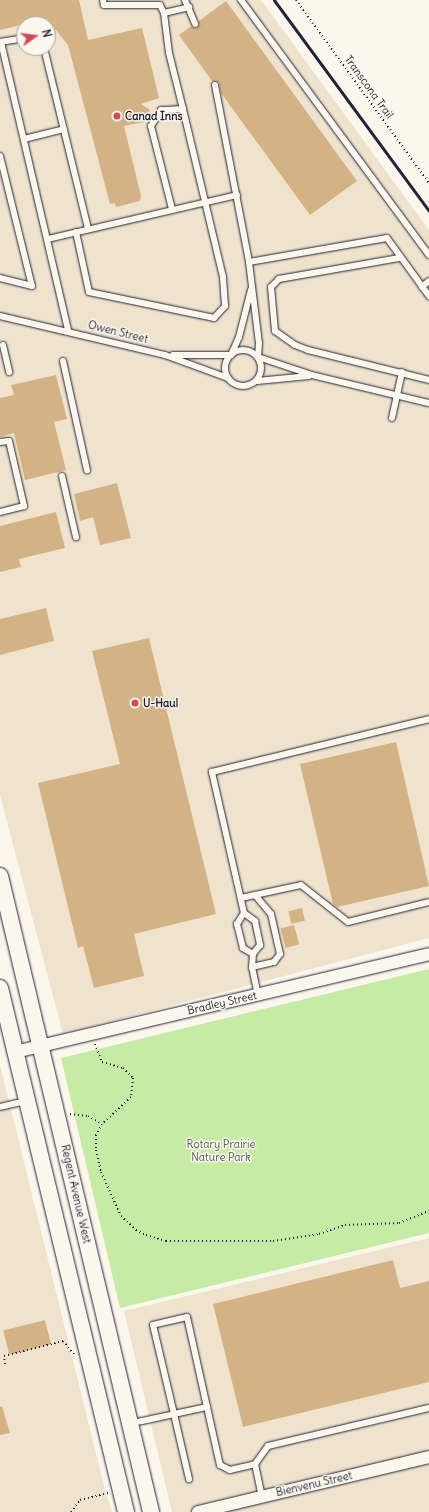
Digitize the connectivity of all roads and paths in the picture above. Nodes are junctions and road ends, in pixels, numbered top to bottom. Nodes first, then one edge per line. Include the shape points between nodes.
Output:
1 (103, 0) edge
2 (185, 0) edge
3 (241, 0) edge
4 (296, 0) edge
5 (189, 6) junction
6 (164, 13) junction
7 (195, 24) dead end
8 (16, 39) edge
9 (0, 42) edge
10 (46, 56) edge
11 (215, 85) dead end
12 (182, 110) junction
13 (64, 128) junction
14 (24, 139) junction
15 (0, 156) edge
16 (429, 183) edge
17 (237, 195) junction
18 (205, 201) junction
19 (172, 209) junction
20 (88, 229) junction
21 (76, 232) junction
22 (48, 239) junction
23 (429, 255) edge
24 (399, 258) junction
25 (248, 262) junction
26 (0, 278) edge
27 (429, 282) edge
28 (252, 285) junction
29 (422, 287) junction
30 (429, 296) edge
31 (0, 316) edge
32 (68, 331) junction
33 (3, 345) dead end
34 (166, 354) junction
35 (231, 355) junction
36 (258, 357) junction
37 (63, 361) dead end
38 (9, 372) dead end
39 (402, 372) junction
40 (312, 375) junction
41 (228, 378) junction
42 (429, 380) edge
43 (256, 381) junction
44 (396, 395) junction
45 (429, 403) edge
46 (392, 418) dead end
47 (0, 442) edge
48 (87, 470) dead end
49 (62, 476) dead end
50 (0, 512) edge
51 (76, 537) dead end
52 (429, 719) edge
53 (0, 876) edge
54 (255, 895) junction
55 (241, 898) junction
56 (429, 902) edge
57 (244, 913) junction
58 (253, 954) junction
59 (429, 954) edge
60 (252, 967) junction
61 (0, 988) edge
62 (258, 995) junction
63 (94, 1043) dead end
64 (41, 1046) junction
65 (15, 1052) junction
66 (26, 1101) junction
67 (0, 1107) edge
68 (69, 1114) dead end
69 (102, 1124) junction
70 (429, 1211) edge
71 (75, 1355) dead end
72 (5, 1364) dead end
73 (207, 1407) junction
74 (429, 1408) edge
75 (174, 1414) junction
76 (130, 1423) junction
77 (429, 1457) edge
78 (255, 1464) junction
79 (189, 1479) dead end
80 (109, 1493) dead end
81 (262, 1497) junction
82 (71, 1512) edge
83 (126, 1512) edge
84 (151, 1512) edge
85 (198, 1512) edge

1 - 6 lane via 104,5 160,5
2 - 5 lane
3 - 23 lane
4 - 16 path, Transcona Trail
5 - 6 lane
5 - 7 lane
6 - 12 lane via 169,53
8 - 9 lane
9 - 14 lane
10 - 13 lane
11 - 17 lane
12 - 18 lane
12 - 19 lane via 161,110 150,126
13 - 14 lane
13 - 20 lane
14 - 22 lane
15 - 26 lane via 32,286
17 - 18 lane
17 - 25 lane
18 - 19 lane
18 - 21 lane via 223,278 225,306 214,318 89,292
19 - 20 lane
20 - 21 lane
21 - 22 lane
22 - 32 lane
24 - 25 lane via 387,238
24 - 29 lane
24 - 39 lane via 279,279 271,286 275,331 284,338 308,350
25 - 28 lane
27 - 29 lane
28 - 35 lane via 239,337
28 - 36 lane via 260,343
29 - 30 lane
31 - 32 lane, Owen Street
32 - 34 lane, Owen Street
33 - 38 lane
34 - 35 lane
34 - 41 lane, Owen Street
35 - 36 lane via 248,350
35 - 41 lane via 225,366
36 - 40 lane
36 - 43 lane via 262,367
37 - 48 lane
39 - 42 lane
39 - 44 lane
40 - 43 lane
40 - 44 lane
41 - 43 lane, Owen Street via 242,387
44 - 45 lane
44 - 46 lane
47 - 50 lane via 9,440 24,506
49 - 51 lane
52 - 55 lane via 212,772
53 - 64 main road, Regent Avenue West
54 - 55 lane
54 - 56 lane via 302,885 348,922
54 - 60 lane via 271,914 280,954 274,962
55 - 57 lane
57 - 58 lane via 237,924 243,948
57 - 58 lane via 255,921 260,945
58 - 60 lane
59 - 62 street, Bradley Street
60 - 62 lane
61 - 65 main road
62 - 64 street, Bradley Street
63 - 69 path via 102,1062 123,1068 133,1078 134,1088 131,1097
64 - 65 street, Bradley Street
64 - 76 main road, Regent Avenue West
65 - 66 main road
66 - 67 lane
66 - 83 main road
68 - 69 path via 81,1114
69 - 70 path via 96,1135 96,1150 112,1200 122,1216 136,1230 166,1241 232,1242 298,1238 345,1225 399,1223
71 - 72 path via 64,1341 4,1356
73 - 75 lane
73 - 75 lane via 187,1317 153,1325
73 - 78 lane via 222,1468 230,1470
74 - 78 lane via 268,1446
75 - 76 lane
75 - 79 lane
76 - 84 main road, Regent Avenue West
77 - 81 street, Bienvenu Street
78 - 81 lane
80 - 82 path via 80,1500
81 - 85 street, Bienvenu Street

